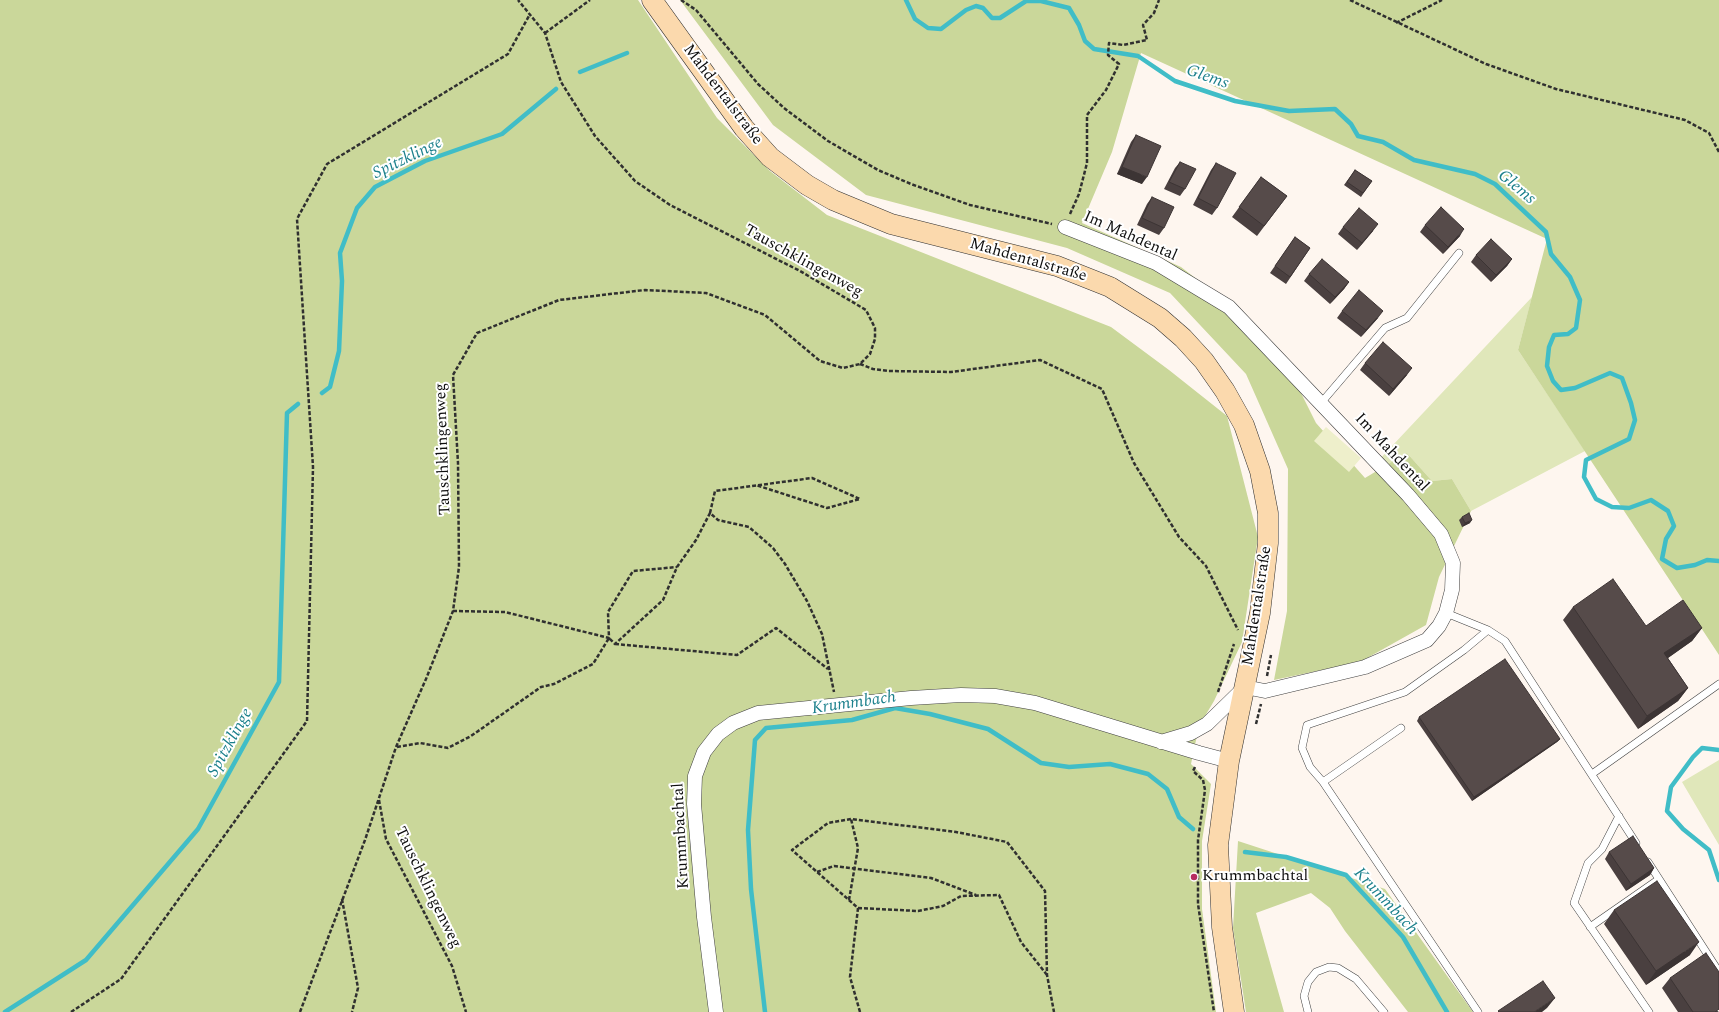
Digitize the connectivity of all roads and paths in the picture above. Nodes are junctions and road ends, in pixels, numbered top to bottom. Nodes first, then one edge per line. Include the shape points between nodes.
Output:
1 (518, 0) edge
2 (590, 0) edge
3 (652, 0) edge
4 (681, 0) edge
5 (1159, 0) edge
6 (1350, 0) edge
7 (1442, 0) edge
8 (530, 14) junction
9 (1396, 23) junction
10 (545, 33) junction
11 (1719, 152) edge
12 (1065, 227) junction
13 (1459, 252) dead end
14 (860, 364) junction
15 (1321, 403) junction
16 (756, 485) junction
17 (710, 513) junction
18 (676, 566) junction
19 (453, 611) junction
20 (1446, 613) junction
21 (1488, 630) junction
22 (1247, 631) junction
23 (609, 638) junction
24 (615, 644) junction
25 (829, 670) junction
26 (1719, 684) edge
27 (1245, 687) junction
28 (835, 706) junction
29 (1214, 717) junction
30 (1401, 728) dead end
31 (1161, 742) junction
32 (396, 747) junction
33 (1229, 761) junction
34 (1592, 774) junction
35 (1323, 782) junction
36 (378, 800) junction
37 (1619, 816) junction
38 (851, 819) junction
39 (856, 869) junction
40 (817, 872) junction
41 (1197, 872) dead end
42 (1659, 879) junction
43 (978, 896) junction
44 (342, 897) junction
45 (849, 900) junction
46 (858, 908) junction
47 (1590, 927) junction
48 (1719, 972) edge
49 (1047, 975) junction
50 (71, 1012) edge
51 (300, 1012) edge
52 (352, 1012) edge
53 (466, 1012) edge
54 (716, 1012) edge
55 (860, 1012) edge
56 (1054, 1012) edge
57 (1214, 1012) edge
58 (1234, 1012) edge
59 (1308, 1012) edge
60 (1384, 1012) edge
61 (1478, 1012) edge
62 (1649, 1012) edge

1 - 8 path, Tauschklingenweg
2 - 10 path
3 - 22 main road, Mahdentalstraße via 744,128 770,157 806,184 833,200 891,224 1083,275 1138,303 1183,338 1204,361 1225,391 1244,425 1260,472 1268,513 1268,543
4 - 12 path via 696,10 758,84 784,108 828,141 878,170 911,184 970,205
5 - 12 path via 1154,13 1143,26 1148,40 1123,45 1109,43 1108,55 1119,64 1106,90 1087,116 1087,163 1079,194
6 - 9 path
7 - 9 path
8 - 10 path, Tauschklingenweg
8 - 50 path via 508,54 327,164 298,219 313,467 307,721 121,979
9 - 11 path via 1486,64 1556,89 1686,120 1709,133
10 - 14 path, Tauschklingenweg via 561,82 595,136 635,181 670,205 800,271 866,310 875,328 874,339 870,354
12 - 15 street, Im Mahdental via 1156,263 1229,307
13 - 15 lane via 1407,318 1385,328
14 - 19 path, Tauschklingenweg via 843,368 820,361 765,315 706,293 645,290 559,300 477,333 453,375 458,463 459,567
14 - 22 path via 888,371 951,372 1040,360 1102,389 1134,463 1179,537 1206,566
15 - 20 street, Im Mahdental via 1408,495 1441,534 1453,563 1452,590
16 - 16 path via 812,478 860,499 827,508
16 - 17 path via 715,491
17 - 18 path via 696,540
17 - 25 path via 718,520 749,527 773,548 786,564 822,634
18 - 23 path via 633,571 608,612
18 - 24 path via 663,600
19 - 23 path via 505,612
19 - 32 path, Tauschklingenweg
20 - 21 lane
20 - 27 street, Im Mahdental via 1427,640 1365,667 1265,691
21 - 34 lane via 1504,641
21 - 35 lane via 1405,692 1307,725 1302,748 1310,767
22 - 27 main road, Mahdentalstraße
22 - 29 path via 1209,710
23 - 24 path
23 - 32 path via 593,664 554,684 541,687 471,736 448,748 420,743
24 - 25 path via 737,655 776,628
25 - 28 path
26 - 34 lane
27 - 29 street, Mahdentalstraße
27 - 33 main road, Mahdentalstraße
28 - 31 street, Krummbachtal via 954,696 995,696 1035,703
28 - 54 street, Krummbachtal via 758,713 733,723 718,734 704,752 695,776 694,804
29 - 31 street, Mahdentalstraße via 1191,733
30 - 35 lane
31 - 33 street, Krummbachtal
32 - 36 path, Tauschklingenweg
33 - 58 main road, Mahdentalstraße via 1220,826 1218,870 1223,934
34 - 37 lane
35 - 61 lane
36 - 44 path
36 - 53 path, Tauschklingenweg via 386,839 452,966
37 - 42 lane
37 - 47 lane via 1602,849 1588,864 1574,903
38 - 39 path via 858,848
38 - 40 path via 828,823 792,850
38 - 49 path via 956,832 1007,842 1046,891
39 - 40 path via 834,866
39 - 43 path via 931,878
39 - 45 path
40 - 45 path
41 - 57 path via 1198,904
42 - 47 lane
42 - 48 lane
43 - 46 path via 962,896 943,906 918,911
43 - 49 path via 999,895 1021,942
44 - 51 path
44 - 52 path via 358,988
45 - 46 path
46 - 55 path via 850,977
47 - 62 lane
49 - 56 path
59 - 60 lane via 1304,996 1308,982 1316,972 1329,967 1338,968 1356,979

